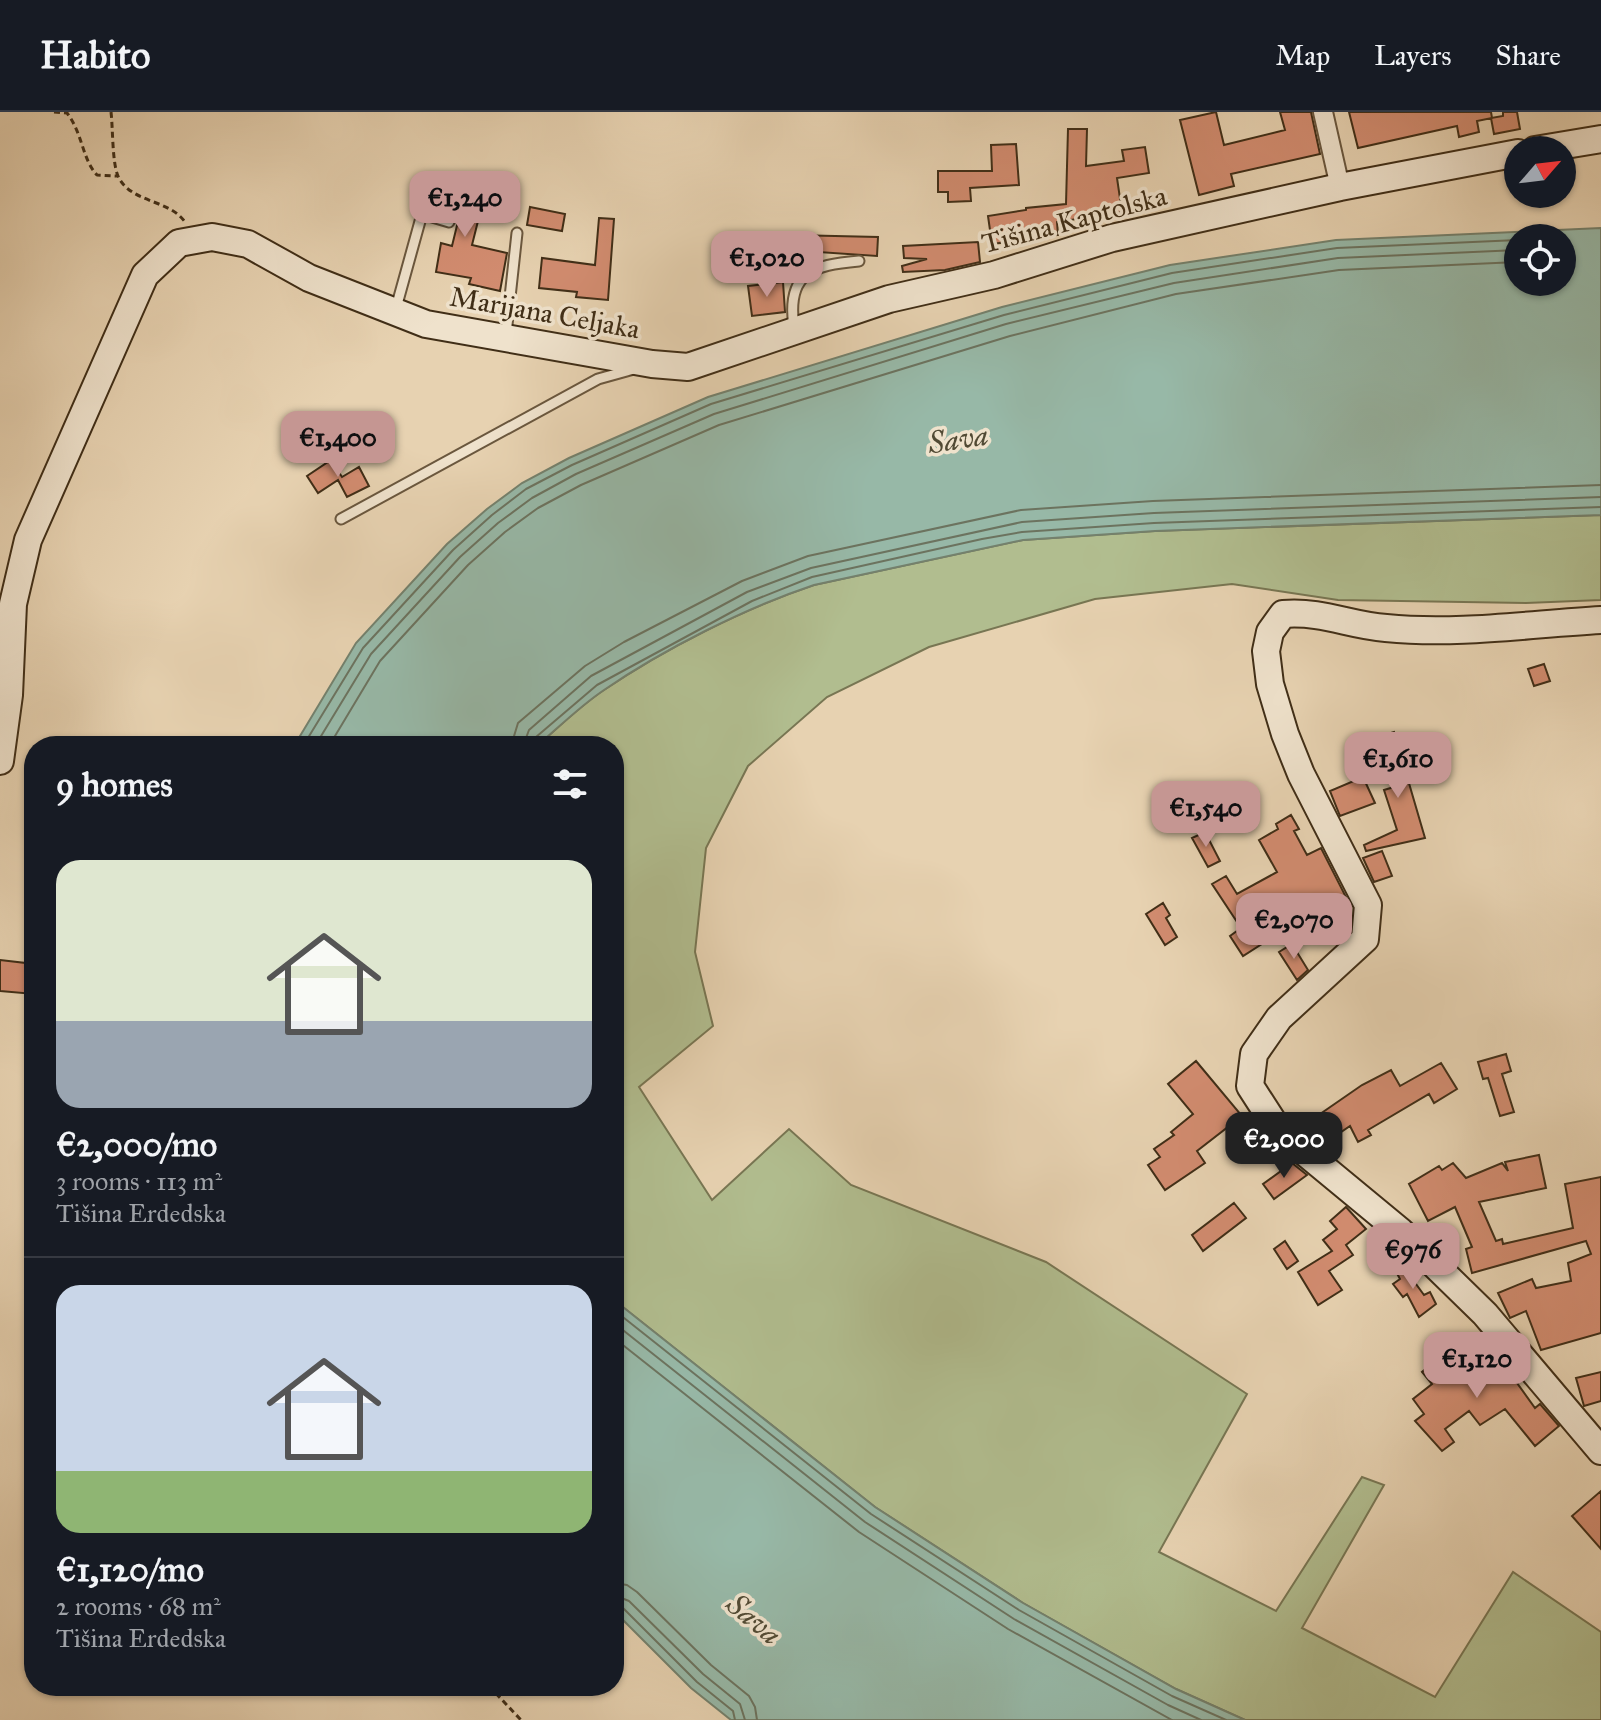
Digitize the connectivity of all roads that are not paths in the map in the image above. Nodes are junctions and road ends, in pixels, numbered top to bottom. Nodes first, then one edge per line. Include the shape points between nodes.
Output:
1 (1323, 112) edge
2 (1601, 139) edge
3 (1576, 143) edge
4 (1504, 156) edge
5 (1340, 187) junction
6 (449, 222) dead end
7 (517, 233) dead end
8 (859, 261) dead end
9 (396, 312) junction
10 (794, 331) junction
11 (506, 338) junction
12 (652, 364) junction
13 (341, 519) dead end
14 (1601, 620) edge
15 (0, 761) edge
16 (1601, 1451) edge

1 - 5 street
2 - 3 main road
4 - 5 main road, Tišina Kaptolska
5 - 10 main road, Tišina Kaptolska via 1112,238 994,275 889,299
6 - 9 lane via 422,214
7 - 11 lane
8 - 10 lane via 823,264 805,273 796,289
9 - 11 main road, Marijana Celjaka via 426,324
9 - 15 main road via 309,278 248,244 212,237 179,243 145,275 28,540 13,604
10 - 12 main road, Tišina Kaptolska via 688,367
11 - 12 main road, Marijana Celjaka
12 - 13 lane via 598,379
14 - 16 main road via 1438,630 1383,628 1311,612 1283,614 1270,632 1266,651 1281,722 1301,774 1368,905 1365,939 1279,1018 1254,1054 1250,1086 1279,1131 1400,1231 1485,1314

